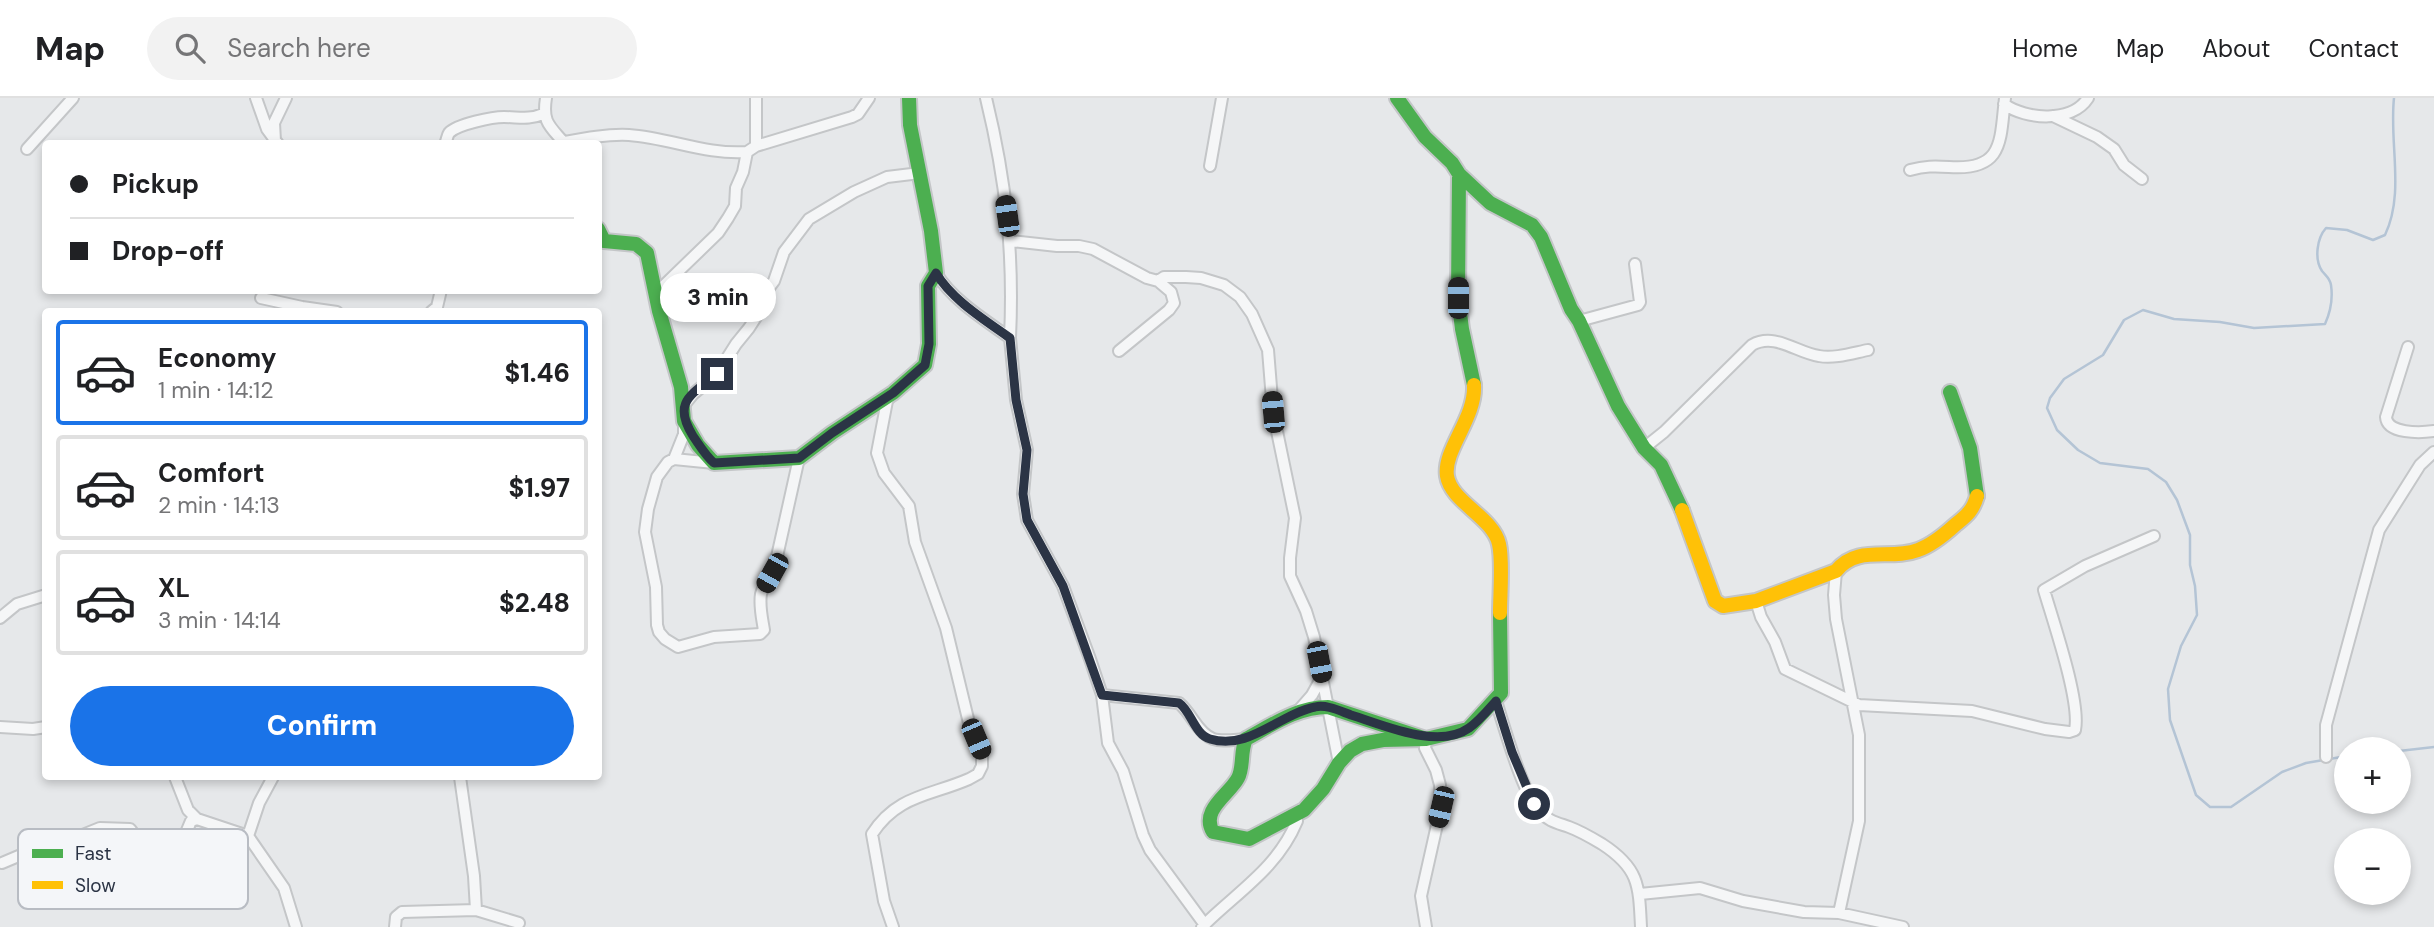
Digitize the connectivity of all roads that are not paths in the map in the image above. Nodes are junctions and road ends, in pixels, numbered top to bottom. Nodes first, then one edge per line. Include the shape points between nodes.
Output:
1 (73, 98) edge
2 (256, 98) edge
3 (286, 98) edge
4 (546, 98) edge
5 (756, 98) edge
6 (869, 98) edge
7 (909, 98) edge
8 (986, 98) edge
9 (1222, 98) edge
10 (1397, 98) edge
11 (2088, 98) edge
12 (2004, 101) edge
13 (544, 114) junction
14 (2053, 116) junction
15 (274, 140) edge
16 (276, 140) edge
17 (446, 140) edge
18 (562, 140) edge
19 (577, 140) edge
20 (27, 149) dead end
21 (752, 149) junction
22 (1210, 166) dead end
23 (1910, 170) dead end
24 (920, 173) junction
25 (1459, 174) junction
26 (2143, 179) dead end
27 (602, 237) edge
28 (1011, 241) junction
29 (1634, 264) dead end
30 (936, 273) junction
31 (1158, 281) junction
32 (654, 295) junction
33 (261, 298) dead end
34 (309, 308) edge
35 (1578, 321) junction
36 (1010, 338) junction
37 (2408, 347) dead end
38 (1868, 350) dead end
39 (1119, 351) dead end
40 (1950, 392) dead end
41 (893, 393) junction
42 (684, 405) junction
43 (684, 420) junction
44 (2434, 431) edge
45 (1644, 448) junction
46 (2434, 452) edge
47 (799, 458) junction
48 (674, 459) junction
49 (714, 463) junction
50 (2154, 536) dead end
51 (1836, 571) junction
52 (42, 596) edge
53 (1756, 601) junction
54 (0, 618) edge
55 (1322, 677) junction
56 (1102, 695) junction
57 (1496, 701) junction
58 (1853, 701) junction
59 (1328, 707) junction
60 (1296, 714) junction
61 (0, 727) edge
62 (42, 727) edge
63 (1246, 739) junction
64 (1426, 739) junction
65 (2326, 757) dead end
66 (1339, 763) junction
67 (176, 780) edge
68 (271, 780) edge
69 (460, 780) edge
70 (197, 819) junction
71 (1297, 821) dead end
72 (98, 829) edge
73 (130, 829) edge
74 (186, 829) edge
75 (227, 829) edge
76 (248, 836) joint
77 (18, 856) edge
78 (2, 863) dead end
79 (1640, 894) junction
80 (476, 910) junction
81 (1839, 913) junction
82 (519, 923) dead end
83 (1203, 926) edge
84 (296, 927) edge
85 (395, 927) edge
86 (893, 927) edge
87 (1426, 927) edge
88 (1642, 927) edge
89 (1903, 927) edge

1 - 20 street
2 - 15 street
3 - 16 street via 274,123
4 - 13 street
5 - 21 street
6 - 21 street via 852,117
7 - 24 street
8 - 28 street
9 - 22 street
10 - 25 street
11 - 14 street via 2084,105
12 - 14 street via 2013,110
12 - 23 street via 2000,144 1990,160 1973,166 1929,164
13 - 17 street via 531,119 484,120 458,128
13 - 18 street
14 - 26 street via 2097,137
19 - 21 street via 631,135 707,152
21 - 32 street via 736,188 735,206 719,233
24 - 30 street
24 - 42 street via 887,177 810,219 784,252 749,328 717,374
25 - 35 street via 1490,202 1532,225
25 - 57 street via 1458,298 1474,375 1474,399 1446,474 1452,488 1479,513 1499,543 1501,693
27 - 32 street via 610,243 641,246 647,252
28 - 31 street via 1093,249
28 - 36 street
29 - 35 street via 1638,305
30 - 36 street
30 - 41 street via 928,286 925,365
31 - 39 street via 1171,292 1174,303
31 - 55 street via 1186,277 1224,285 1252,314 1268,349 1273,412 1295,518 1290,576 1310,624
32 - 42 street
33 - 34 street
35 - 45 street via 1618,406
36 - 56 street via 1027,450 1023,494 1027,520 1063,586
37 - 44 street via 2386,422 2407,431
38 - 45 street via 1816,356 1769,340 1759,341
40 - 51 street via 1970,448 1977,497 1972,512 1917,551 1859,556 1845,560
41 - 47 street
41 - 86 street via 887,401 878,461 909,506 915,542 946,628 969,723 982,755 978,774 898,805 872,834
42 - 43 street
43 - 48 street
43 - 49 street
45 - 53 street via 1661,465 1676,493 1715,601 1723,606
46 - 65 street via 2420,465 2379,530 2329,712
47 - 48 street via 776,561 762,592 764,630 714,637 683,648 659,632 645,532 657,477
47 - 49 street
48 - 49 street
50 - 58 street via 2085,566 2045,590 2068,677 2075,730 2045,729 1972,711 1883,708
51 - 53 street
51 - 58 street via 1836,619
52 - 54 street via 17,604
53 - 58 street via 1785,669
55 - 59 street
55 - 60 street
56 - 63 street via 1179,703 1209,739
56 - 83 street via 1108,743 1123,771 1143,835
57 - 64 street via 1468,729
57 - 79 street via 1512,752 1540,813 1619,855 1632,870
58 - 81 street via 1859,735 1859,821
59 - 60 street
59 - 64 street
59 - 66 street
60 - 63 street
61 - 62 street
63 - 66 street via 1239,777 1212,809 1213,832 1249,839 1294,817 1324,789
64 - 66 street via 1362,744
64 - 87 street via 1425,748 1440,785 1441,807 1421,896
67 - 70 street via 188,810
68 - 76 street
69 - 80 street
70 - 74 street
70 - 75 street
71 - 83 street via 1288,843 1259,876
72 - 73 street
76 - 84 street via 284,888
77 - 78 street
79 - 81 street via 1700,888 1804,912
79 - 88 street
80 - 82 street
80 - 85 street via 402,912
81 - 89 street

